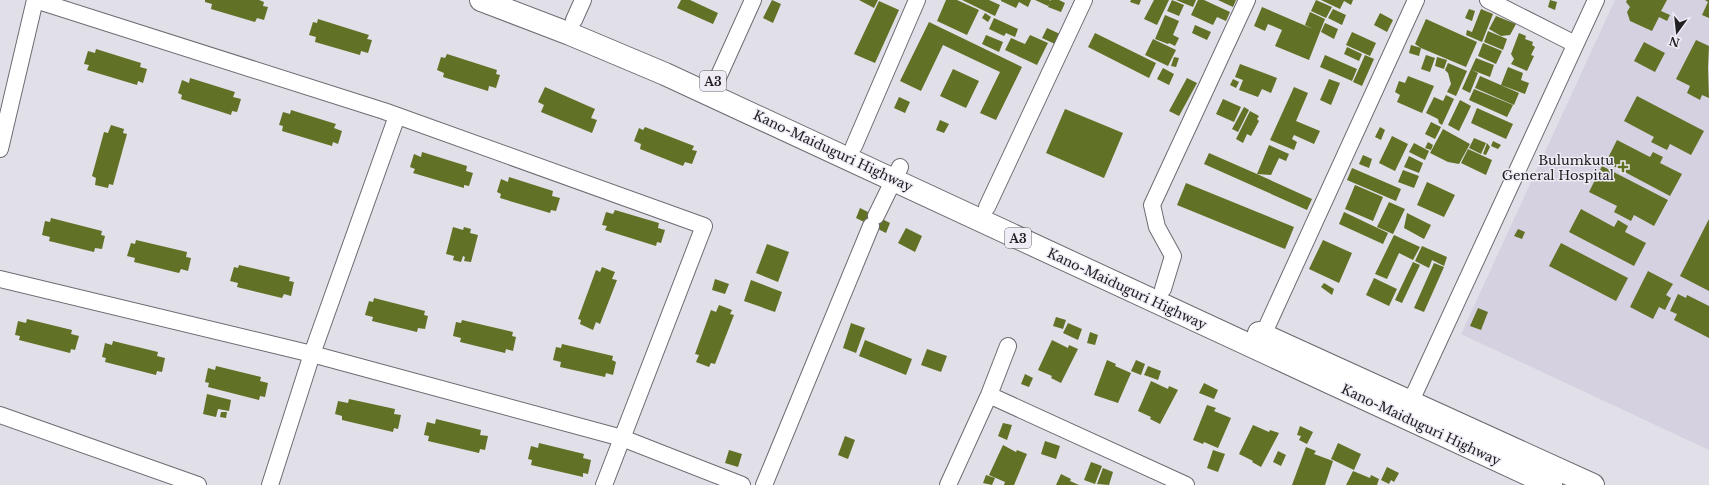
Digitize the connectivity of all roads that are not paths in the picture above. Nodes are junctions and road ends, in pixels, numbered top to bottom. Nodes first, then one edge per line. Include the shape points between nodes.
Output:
1 (35, 0) edge
2 (481, 0) edge
3 (523, 0) edge
4 (583, 0) edge
5 (753, 0) edge
6 (917, 0) edge
7 (1084, 0) edge
8 (1247, 0) edge
9 (1416, 0) edge
10 (1488, 0) edge
11 (1596, 0) edge
12 (574, 20) junction
13 (1575, 44) junction
14 (716, 82) junction
15 (397, 116) junction
16 (854, 146) junction
17 (0, 149) edge
18 (897, 174) junction
19 (987, 207) junction
20 (0, 279) edge
21 (1164, 289) junction
22 (1263, 335) junction
23 (1008, 346) dead end
24 (312, 354) junction
25 (989, 395) junction
26 (1411, 401) junction
27 (0, 415) edge
28 (622, 438) junction
29 (198, 485) edge
30 (270, 485) edge
31 (604, 485) edge
32 (742, 485) edge
33 (764, 485) edge
34 (948, 485) edge
35 (1186, 485) edge
36 (1551, 485) edge
37 (1593, 485) edge

1 - 15 street
1 - 17 street
2 - 18 highway, Kano-Maiduguri Highway / A3 via 611,50
3 - 12 highway, Kano-Maiduguri Highway / A3
4 - 12 street
5 - 14 street
6 - 16 street
7 - 19 street
8 - 21 street via 1152,205 1158,227 1173,256
9 - 22 street
10 - 13 street
11 - 13 street
12 - 14 highway, Kano-Maiduguri Highway / A3
13 - 26 street
14 - 16 highway, Kano-Maiduguri Highway / A3
15 - 24 street
15 - 28 street via 704,226
16 - 18 highway, Kano-Maiduguri Highway / A3
18 - 19 highway, Kano-Maiduguri Highway / A3
18 - 33 street via 874,221
18 - 36 highway, Kano-Maiduguri Highway / A3
19 - 21 highway, Kano-Maiduguri Highway / A3 via 1066,246
20 - 24 street
21 - 22 highway, Kano-Maiduguri Highway / A3
22 - 26 highway, Kano-Maiduguri Highway / A3
23 - 25 street
24 - 28 street
24 - 30 street
25 - 34 street
25 - 35 street
26 - 37 highway, Kano-Maiduguri Highway / A3
27 - 29 street
28 - 31 street
28 - 32 street

